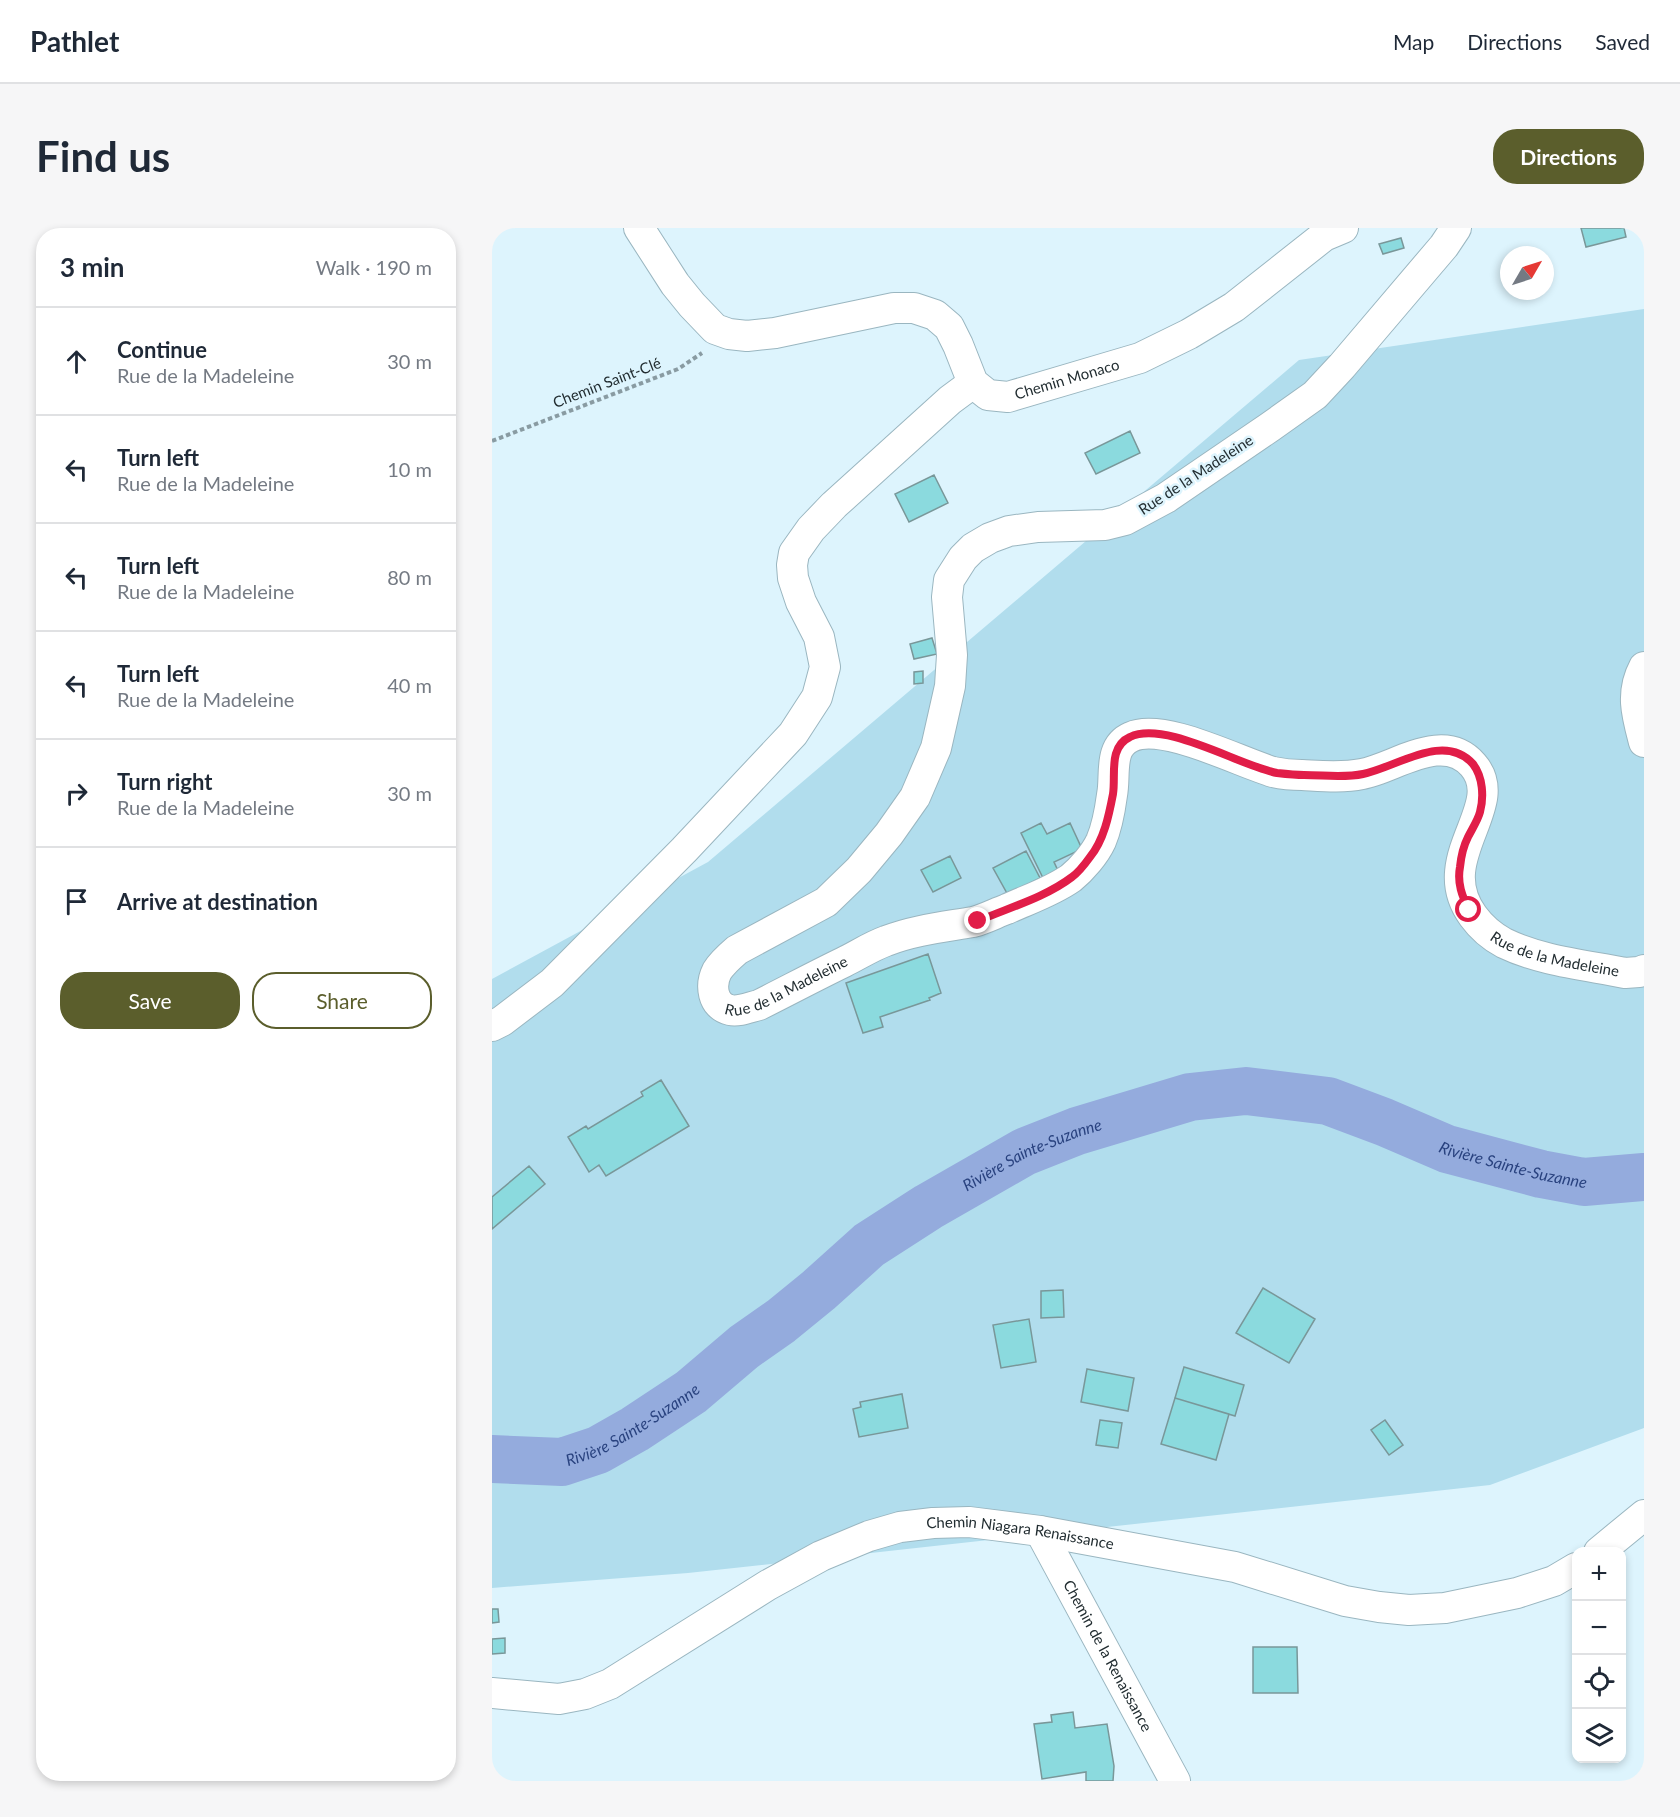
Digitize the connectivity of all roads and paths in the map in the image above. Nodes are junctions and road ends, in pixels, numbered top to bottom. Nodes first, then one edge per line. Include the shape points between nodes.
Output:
1 (639, 228) edge
2 (1343, 228) edge
3 (1456, 228) edge
4 (715, 329) junction
5 (973, 383) junction
6 (492, 441) edge
7 (1644, 668) edge
8 (1644, 742) edge
9 (1644, 970) edge
10 (492, 1026) edge
11 (1644, 1515) edge
12 (1040, 1531) junction
13 (1604, 1547) edge
14 (1572, 1570) edge
15 (492, 1693) edge
16 (1175, 1781) edge

1 - 4 street via 675,284
2 - 5 street, Chemin Monaco via 1324,236 1234,307 1140,358 1008,397 987,395
3 - 9 street, Rue de la Madeleine via 1315,395 1166,498 1125,520 1104,525 1009,531 982,543 963,558 949,580 947,597 952,655 950,686 936,748 915,797 859,870 826,902 737,950 726,960 715,978 714,998 730,1010 759,1005 886,941 978,921 1047,892 1073,876 1100,842 1113,792 1114,757 1120,744 1142,734 1172,736 1276,772 1300,775 1364,774 1436,750 1460,755 1472,763 1482,788 1480,812 1459,869 1461,893 1482,928 1502,942 1533,954 1625,973
4 - 5 street via 747,336 776,333 894,308 915,308 934,315 949,327
4 - 6 path, Chemin Saint-Clé via 712,344 678,369
5 - 10 street via 834,505 794,553 794,578 819,637 825,667 817,697 793,734 552,983
7 - 8 street via 1635,697
11 - 13 street
12 - 14 street, Chemin Niagara Renaissance via 1235,1567 1345,1601 1409,1610 1444,1608 1517,1593
12 - 15 street, Chemin Niagara Renaissance via 969,1522 933,1523 869,1536 768,1585 610,1684 559,1699
12 - 16 street, Chemin de la Renaissance

